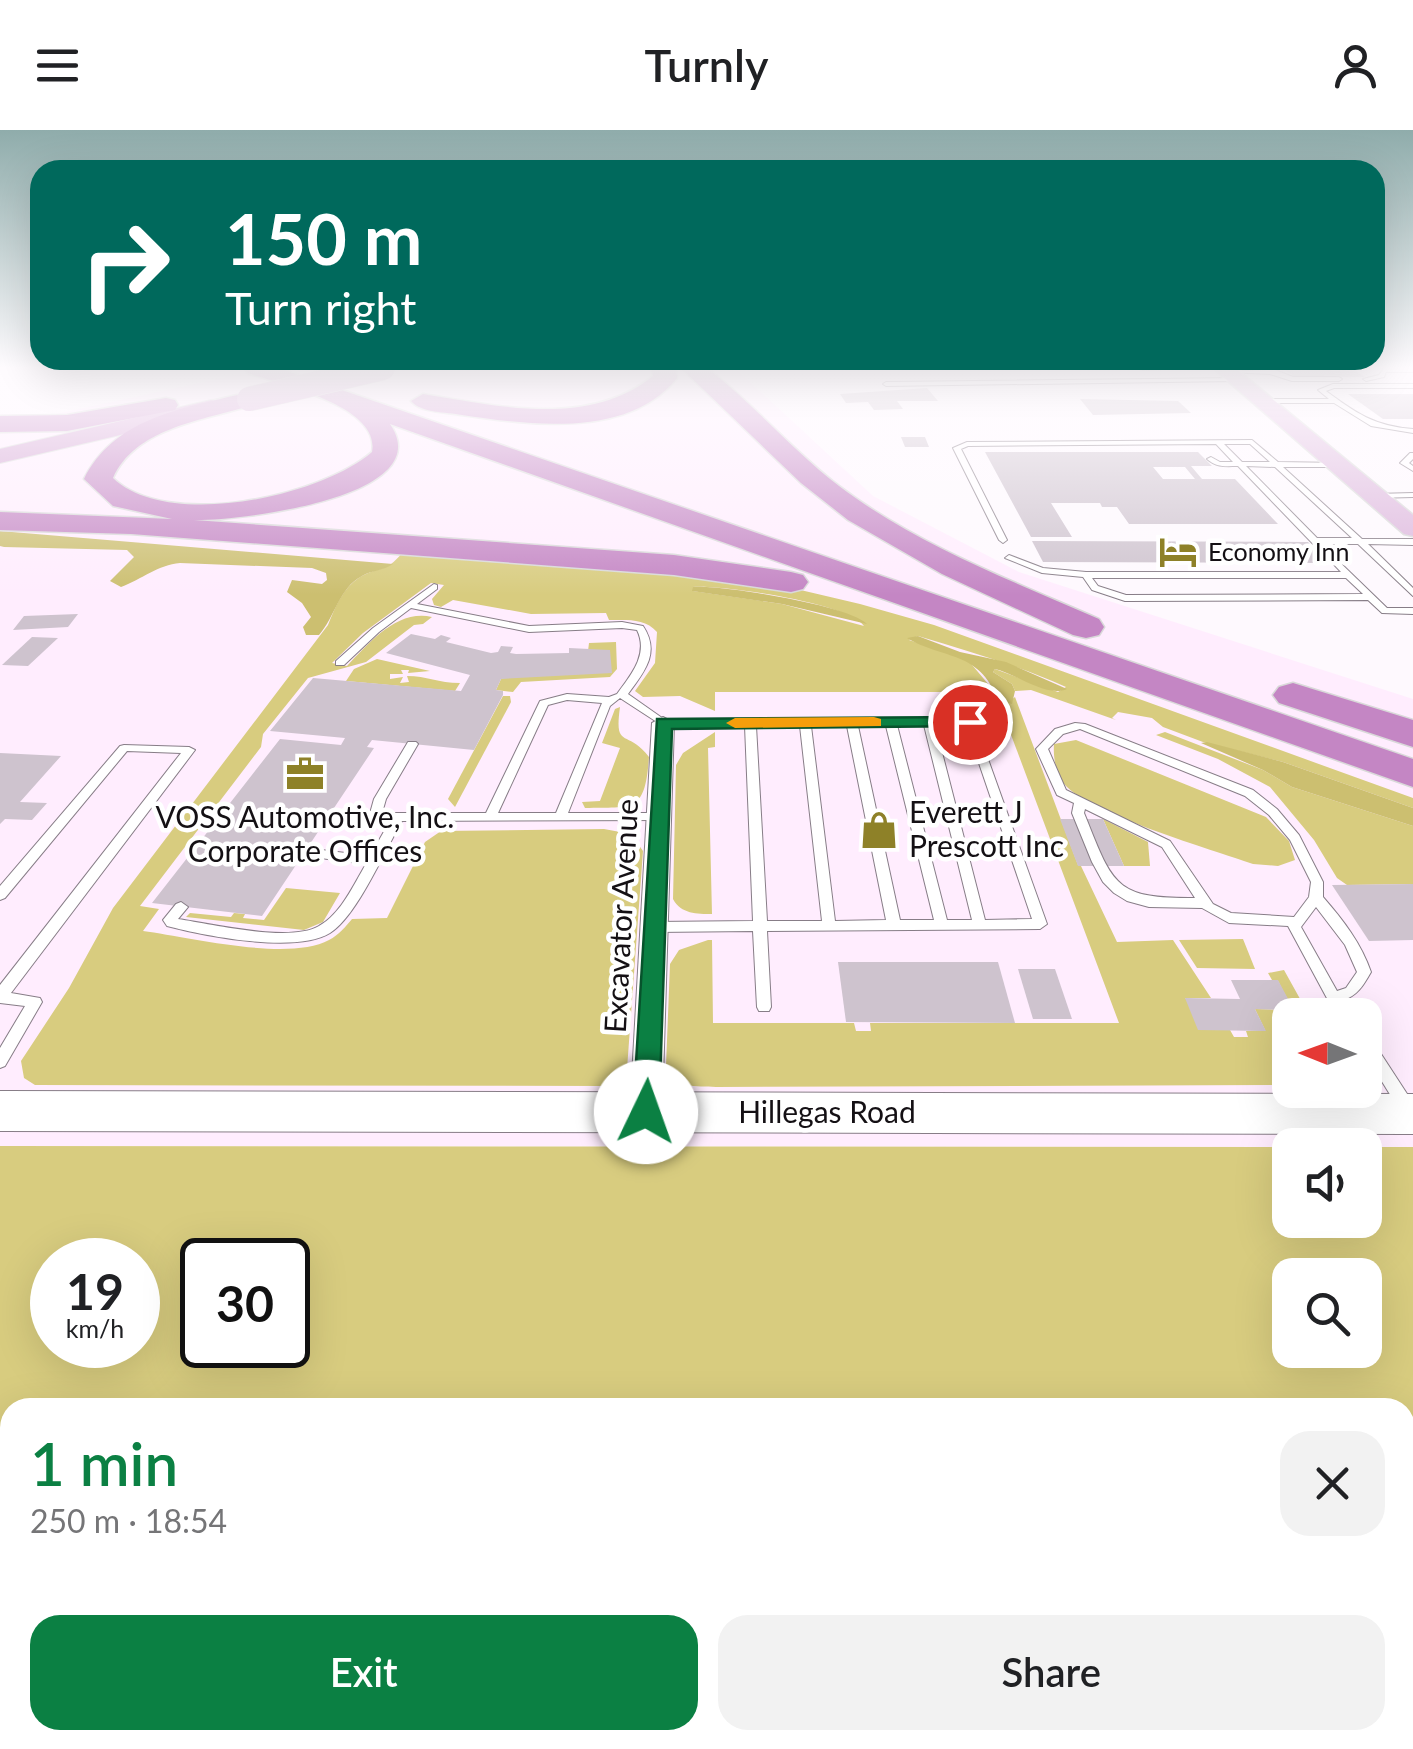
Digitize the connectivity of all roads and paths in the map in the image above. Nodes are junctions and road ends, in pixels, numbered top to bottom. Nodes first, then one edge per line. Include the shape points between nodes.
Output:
1 (50, 444) edge
2 (128, 444) edge
3 (387, 444) edge
4 (467, 444) edge
5 (540, 444) edge
6 (776, 444) edge
7 (1001, 444) edge
8 (1197, 444) edge
9 (1220, 444) edge
10 (1254, 444) edge
11 (1313, 444) edge
12 (1413, 455) edge
13 (0, 456) edge
14 (1240, 464) junction
15 (1279, 464) junction
16 (1338, 465) junction
17 (1413, 469) edge
18 (1413, 495) edge
19 (1375, 496) junction
20 (0, 521) edge
21 (1413, 528) edge
22 (1002, 540) dead end
23 (1360, 542) junction
24 (1413, 542) edge
25 (1320, 546) junction
26 (1009, 558) dead end
27 (1086, 575) junction
28 (1348, 575) junction
29 (434, 587) dead end
30 (1413, 593) edge
31 (1370, 597) junction
32 (410, 605) junction
33 (1413, 611) edge
34 (989, 625) junction
35 (1086, 627) junction
36 (340, 663) dead end
37 (616, 697) junction
38 (852, 722) junction
39 (891, 722) junction
40 (929, 722) junction
41 (664, 723) junction
42 (750, 723) junction
43 (805, 723) junction
44 (1413, 734) edge
45 (412, 744) dead end
46 (1413, 774) edge
47 (1080, 803) junction
48 (398, 817) junction
49 (659, 817) junction
50 (490, 818) junction
51 (560, 818) junction
52 (305, 852) dead end
53 (372, 860) junction
54 (0, 896) edge
55 (1316, 898) junction
56 (1205, 903) junction
57 (181, 906) dead end
58 (1349, 911) dead end
59 (1334, 919) junction
60 (1298, 922) junction
61 (894, 925) junction
62 (942, 925) junction
63 (980, 925) junction
64 (760, 926) junction
65 (829, 926) junction
66 (654, 927) junction
67 (0, 997) edge
68 (1333, 998) joint
69 (764, 1007) dead end
70 (0, 1062) edge
71 (1382, 1082) edge
72 (0, 1111) edge
73 (1394, 1111) edge
74 (646, 1112) junction

1 - 13 highway
2 - 3 highway via 102,464 98,478 108,491 126,501 184,511 263,506 338,487 382,458
4 - 34 highway
5 - 35 highway
6 - 35 highway via 875,526
7 - 22 lane via 957,448
8 - 14 lane via 1218,464
9 - 14 lane
10 - 15 lane
11 - 16 main road
12 - 17 lane via 1404,463
14 - 15 lane
14 - 25 lane
15 - 16 lane
15 - 23 lane
16 - 19 main road
18 - 19 lane
19 - 21 main road
20 - 34 highway via 674,565 818,586
23 - 24 lane
23 - 25 lane
23 - 30 lane
25 - 28 lane
26 - 27 lane
27 - 28 lane
27 - 31 lane via 1095,588 1124,598
28 - 31 lane
29 - 32 lane
31 - 33 lane via 1385,611
32 - 36 lane
32 - 37 lane via 514,628 640,628 647,640 645,660
34 - 46 highway
35 - 44 highway
37 - 41 lane
37 - 50 lane via 544,703
37 - 51 lane
38 - 39 lane
38 - 43 lane
38 - 61 lane
39 - 40 lane
39 - 62 lane
40 - 63 lane
40 - 63 lane via 970,722 1040,924
41 - 42 lane
41 - 49 street, Excavator Avenue
42 - 43 lane
42 - 64 lane
43 - 65 lane
45 - 48 lane via 374,812
47 - 55 lane via 1061,792 1042,749 1070,726 1249,792 1295,838 1316,882
47 - 56 lane via 1166,844
47 - 56 lane via 1084,830 1114,889 1148,904
48 - 50 lane
48 - 53 lane
49 - 51 lane
49 - 66 street, Excavator Avenue
50 - 51 lane
52 - 53 lane
53 - 57 lane via 338,918 307,938 172,923
54 - 67 lane via 124,748 189,750
55 - 59 lane
55 - 60 lane
56 - 60 lane via 1229,918
58 - 59 lane
59 - 68 lane via 1364,972 1351,992
60 - 68 lane via 1301,944
61 - 62 lane
61 - 65 lane
62 - 63 lane
64 - 65 lane
64 - 66 lane
64 - 69 lane
66 - 74 street, Excavator Avenue
67 - 70 lane via 35,1002
71 - 73 lane
72 - 74 main road, Hillegas Road
73 - 74 main road, Hillegas Road

